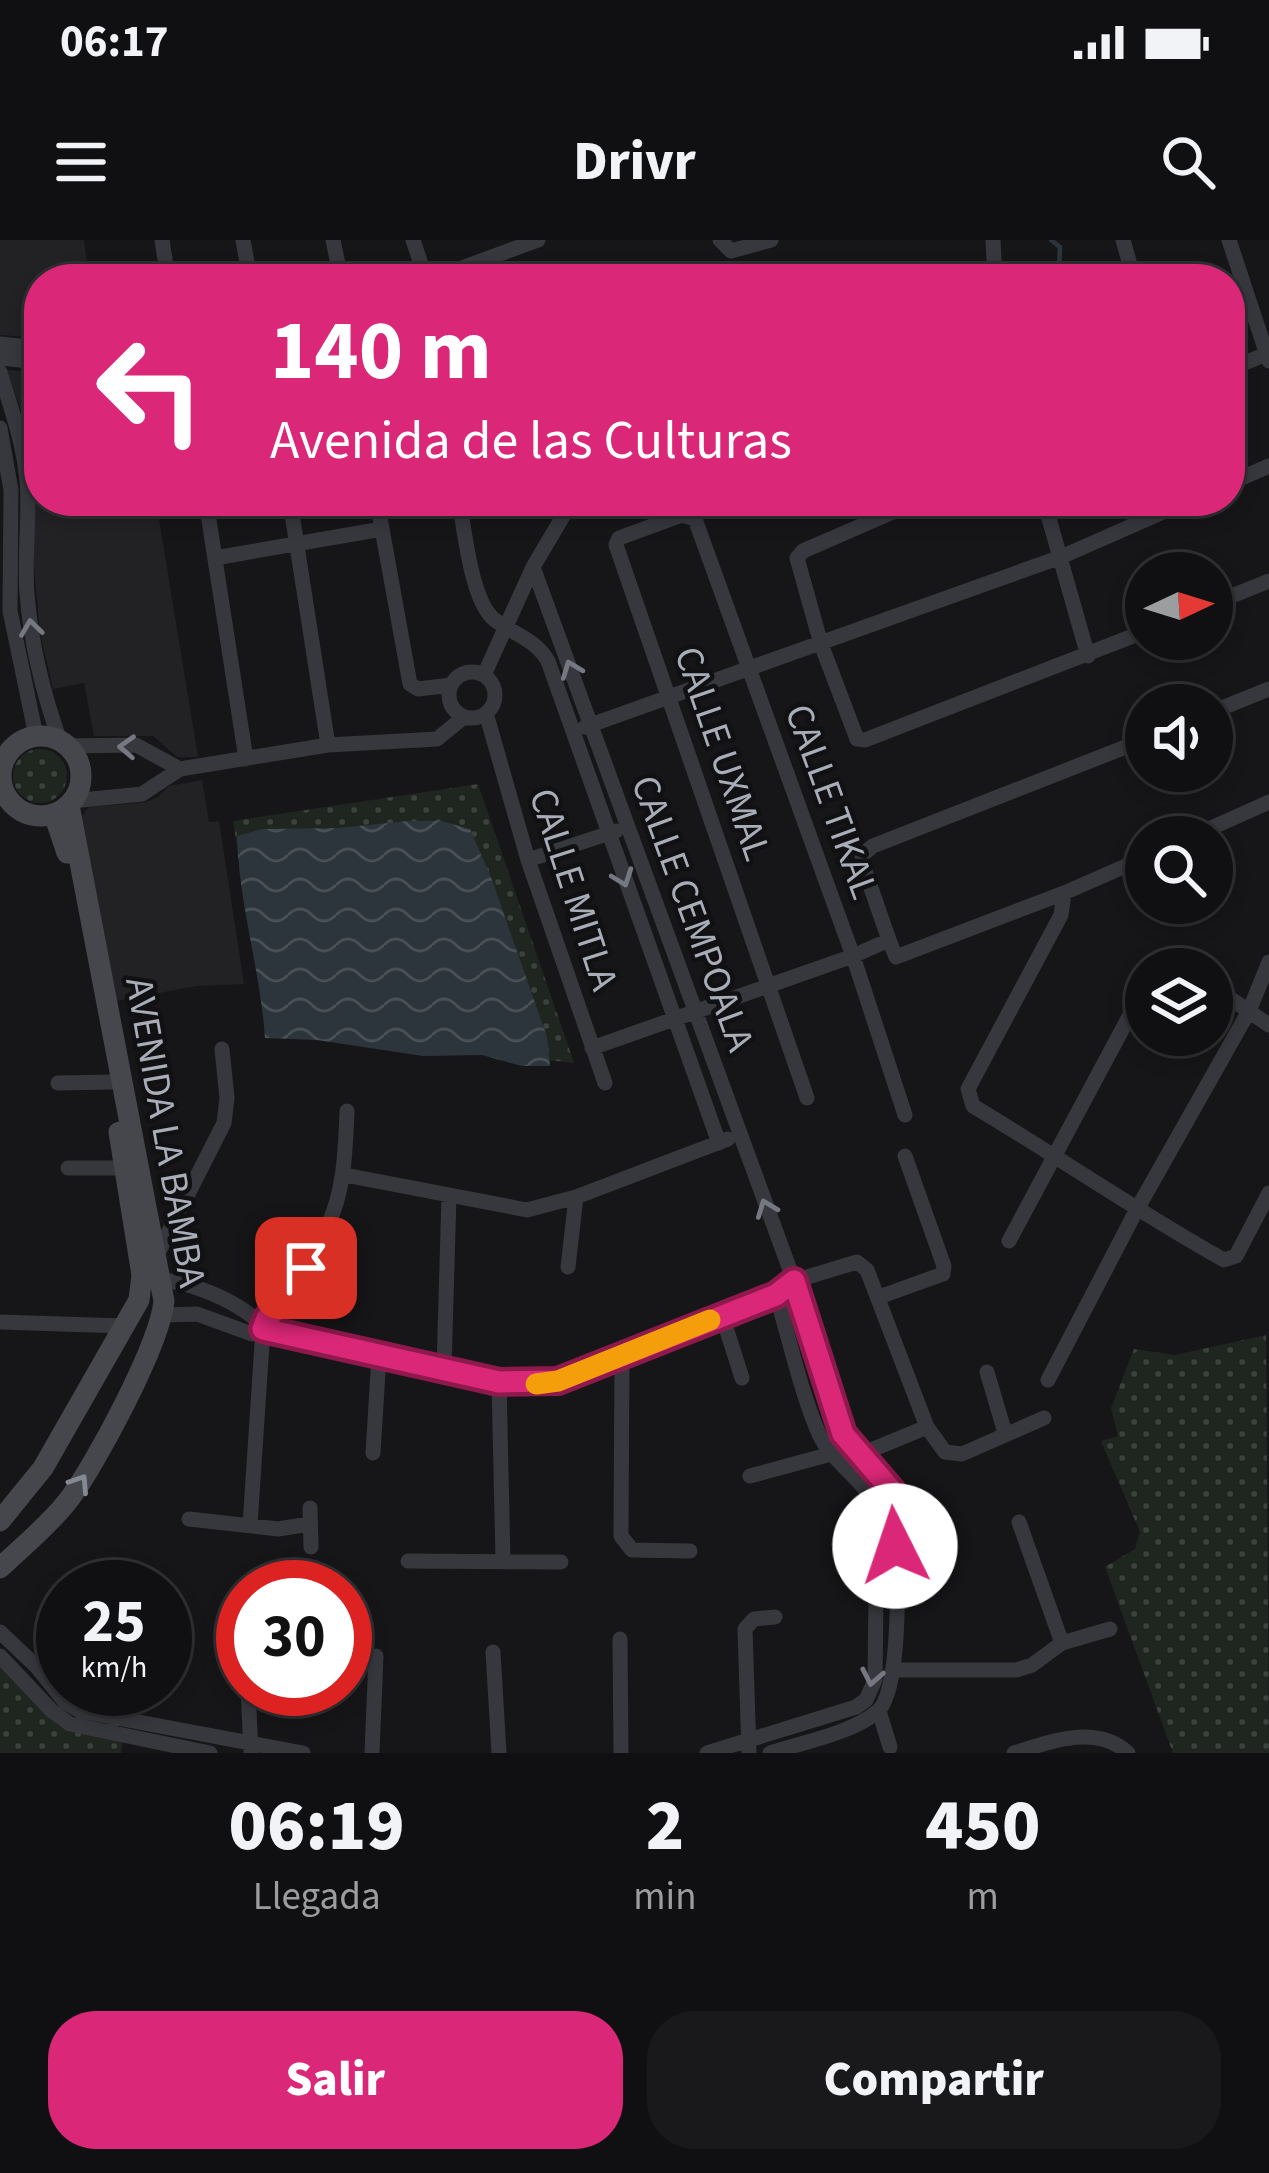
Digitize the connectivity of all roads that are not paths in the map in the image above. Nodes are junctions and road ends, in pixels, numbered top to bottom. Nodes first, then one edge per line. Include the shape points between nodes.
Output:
1 (538, 240) edge
2 (720, 240) edge
3 (771, 240) edge
4 (471, 264) edge
5 (1245, 288) edge
6 (1268, 356) edge
7 (0, 372) edge
8 (0, 428) edge
9 (24, 466) edge
10 (27, 516) edge
11 (208, 516) edge
12 (293, 516) edge
13 (380, 516) edge
14 (462, 516) edge
15 (555, 516) edge
16 (563, 516) edge
17 (686, 516) edge
18 (690, 516) edge
19 (884, 516) edge
20 (1049, 516) edge
21 (1154, 516) edge
22 (557, 526) junction
23 (382, 529) junction
24 (298, 544) junction
25 (1061, 557) junction
26 (215, 558) junction
27 (532, 567) junction
28 (1269, 580) edge
29 (1233, 595) edge
30 (506, 627) junction
31 (1125, 641) edge
32 (821, 644) junction
33 (1088, 656) junction
34 (751, 670) junction
35 (484, 675) junction
36 (451, 685) junction
37 (1269, 688) edge
38 (671, 696) junction
39 (1233, 703) edge
40 (486, 713) junction
41 (464, 716) junction
42 (592, 725) junction
43 (573, 730) junction
44 (36, 736) junction
45 (63, 743) junction
46 (328, 745) junction
47 (1125, 747) edge
48 (245, 759) junction
49 (0, 768) edge
50 (180, 769) junction
51 (3, 796) edge
52 (1269, 802) edge
53 (65, 807) junction
54 (1233, 818) edge
55 (626, 827) junction
56 (608, 834) junction
57 (527, 860) junction
58 (1125, 866) edge
59 (1064, 893) junction
60 (889, 940) junction
61 (854, 956) junction
62 (1269, 962) edge
63 (768, 987) junction
64 (1233, 1000) edge
65 (1249, 1011) junction
66 (693, 1012) junction
67 (674, 1020) junction
68 (1125, 1023) edge
69 (1269, 1025) edge
70 (592, 1048) junction
71 (222, 1049) dead end
72 (111, 1082) junction
73 (58, 1083) dead end
74 (605, 1083) dead end
75 (808, 1098) dead end
76 (347, 1111) dead end
77 (905, 1115) dead end
78 (739, 1135) junction
79 (718, 1143) junction
80 (1053, 1154) junction
81 (905, 1156) dead end
82 (68, 1168) dead end
83 (125, 1168) junction
84 (345, 1175) junction
85 (1269, 1193) edge
86 (449, 1196) junction
87 (576, 1197) junction
88 (1136, 1211) junction
89 (1009, 1241) dead end
90 (568, 1267) dead end
91 (154, 1272) junction
92 (794, 1281) junction
93 (776, 1295) junction
94 (879, 1297) junction
95 (162, 1316) junction
96 (722, 1316) junction
97 (130, 1317) junction
98 (0, 1322) edge
99 (263, 1329) junction
100 (154, 1340) junction
101 (622, 1355) junction
102 (380, 1356) junction
103 (444, 1368) junction
104 (987, 1372) dead end
105 (742, 1378) dead end
106 (1048, 1380) dead end
107 (826, 1381) junction
108 (499, 1382) junction
109 (805, 1388) junction
110 (1044, 1418) dead end
111 (927, 1426) junction
112 (1005, 1433) junction
113 (374, 1453) dead end
114 (831, 1454) junction
115 (859, 1455) junction
116 (750, 1476) dead end
117 (189, 1519) dead end
118 (1019, 1522) dead end
119 (0, 1524) edge
120 (250, 1525) junction
121 (311, 1547) dead end
122 (690, 1551) dead end
123 (0, 1557) edge
124 (407, 1561) dead end
125 (503, 1561) junction
126 (561, 1562) dead end
127 (0, 1568) edge
128 (895, 1575) junction
129 (877, 1577) junction
130 (775, 1617) dead end
131 (1110, 1629) dead end
132 (620, 1639) dead end
133 (1062, 1643) junction
134 (3, 1646) edge
135 (493, 1652) dead end
136 (376, 1656) dead end
137 (895, 1670) junction
138 (879, 1711) junction
139 (112, 1716) edge
140 (249, 1716) edge
141 (111, 1726) junction
142 (748, 1746) edge
143 (890, 1747) dead end
144 (250, 1748) edge
145 (1122, 1748) edge
146 (1026, 1751) edge
147 (210, 1753) edge
148 (303, 1753) edge
149 (372, 1753) edge
150 (499, 1753) edge
151 (621, 1753) edge
152 (707, 1753) edge
153 (770, 1753) edge

1 - 4 street
2 - 3 street via 731,251
5 - 6 street
9 -> 7 street
8 - 44 street via 11,490 10,611
45 -> 10 street via 31,630
11 - 26 street
12 - 24 street
13 - 23 street
14 - 30 street, CALLE CEMPOALA via 481,599
15 - 22 street
16 - 22 street
17 - 38 street, CALLE UXMAL via 616,541
18 - 34 street, CALLE TIKAL
19 - 32 street via 799,554
20 - 25 street
21 - 25 street
22 - 27 street
23 - 24 street
23 - 36 street via 410,684
24 - 26 street
24 - 46 street
25 - 32 street
25 - 33 street
26 - 48 street
27 - 30 street
42 -> 27 street, CALLE CEMPOALA
28 - 29 street
30 - 35 street
30 - 43 street, CALLE CEMPOALA via 545,655
31 - 33 street
32 - 33 street via 856,739 865,740
32 - 34 street
34 - 38 street
34 - 61 street, CALLE TIKAL
35 - 36 street via 467,672
35 - 40 street via 495,693
36 - 41 street via 449,701
37 - 39 street
38 - 42 street
38 - 63 street, CALLE UXMAL
40 - 41 street
40 - 57 street, CALLE MITLA
41 - 46 street via 437,739
42 - 43 street
42 - 55 street, CALLE CEMPOALA
43 - 56 street, CALLE CEMPOALA
44 - 45 street
44 - 49 street via 15,745
50 -> 45 street via 136,745
45 - 53 street via 81,778
46 - 48 street
47 - 60 street via 873,846 863,865
48 - 50 street
49 - 51 street
50 - 53 street via 142,794
51 - 53 street via 29,815
52 - 54 street
53 - 72 street, AVENIDA LA BAMBA
53 - 91 street, AVENIDA LA BAMBA
55 - 56 street
55 - 66 street, CALLE CEMPOALA
56 - 57 street
56 -> 67 street, CALLE CEMPOALA
57 - 70 street, CALLE MITLA
58 - 59 street
59 - 60 street via 896,957
59 - 80 street via 1061,915 968,1089 973,1106
60 - 61 street
61 - 63 street
61 - 77 street, CALLE TIKAL
62 - 65 street
63 - 66 street
63 - 75 street, CALLE UXMAL
64 - 65 street
65 - 69 street
65 - 88 street
66 - 67 street
66 - 78 street, CALLE CEMPOALA
67 - 70 street
67 - 79 street, CALLE CEMPOALA
68 - 80 street
70 - 74 street, CALLE MITLA
71 - 91 street via 224,1123
72 - 73 street
72 - 83 street, AVENIDA LA BAMBA
76 - 84 street
78 - 79 street
92 -> 78 street, CALLE CEMPOALA
79 - 87 street
80 - 88 street
80 - 89 street
81 - 94 street via 943,1274
82 - 83 street
83 - 91 street, AVENIDA LA BAMBA
84 - 86 street
84 - 99 street via 329,1227
85 - 88 street via 1230,1260
86 - 87 street via 518,1210
86 - 103 street
87 - 90 street
88 - 106 street
91 - 95 street, AVENIDA LA BAMBA
91 - 97 street, AVENIDA LA BAMBA
91 - 99 street via 257,1316
92 - 93 street
92 - 94 street via 856,1262
92 - 107 street, CALLE CEMPOALA
93 - 96 street
93 - 109 street
94 - 111 street
95 - 97 street
95 - 99 street via 197,1314 252,1334
95 - 100 street, AVENIDA LA BAMBA
96 - 101 street
96 - 105 street
97 - 98 street
97 - 100 street via 139,1338
97 - 119 street, AVENIDA LA BAMBA via 43,1468
99 - 102 street
99 - 120 street
127 -> 100 street, AVENIDA LA BAMBA via 69,1500
101 - 108 street via 558,1381
101 - 122 street via 621,1537 632,1550
102 - 103 street
102 - 113 street
103 - 108 street
104 - 112 street
107 - 109 street
107 - 115 street, CALLE CEMPOALA via 843,1434
108 - 125 street
109 - 114 street
110 - 112 street
111 - 112 street via 954,1455
111 - 115 street
114 - 116 street
114 - 129 street via 877,1509
115 - 128 street, CALLE CEMPOALA via 893,1492
117 - 120 street
118 - 133 street
119 - 123 street via 8,1541
120 - 121 street via 278,1529 310,1516
124 - 125 street
125 - 126 street
128 - 129 street
128 - 137 street, CALLE CEMPOALA
129 -> 142 street via 875,1680 866,1700
130 - 142 street via 754,1618 746,1629
131 - 133 street
132 - 151 street
133 - 137 street via 1016,1670
134 - 141 street via 64,1720
135 - 150 street
136 - 149 street
137 - 138 street
138 - 143 street
138 - 153 street
139 - 141 street
140 - 144 street
141 - 144 street
141 - 147 street
142 - 152 street
144 - 148 street
145 - 146 street via 1082,1736

